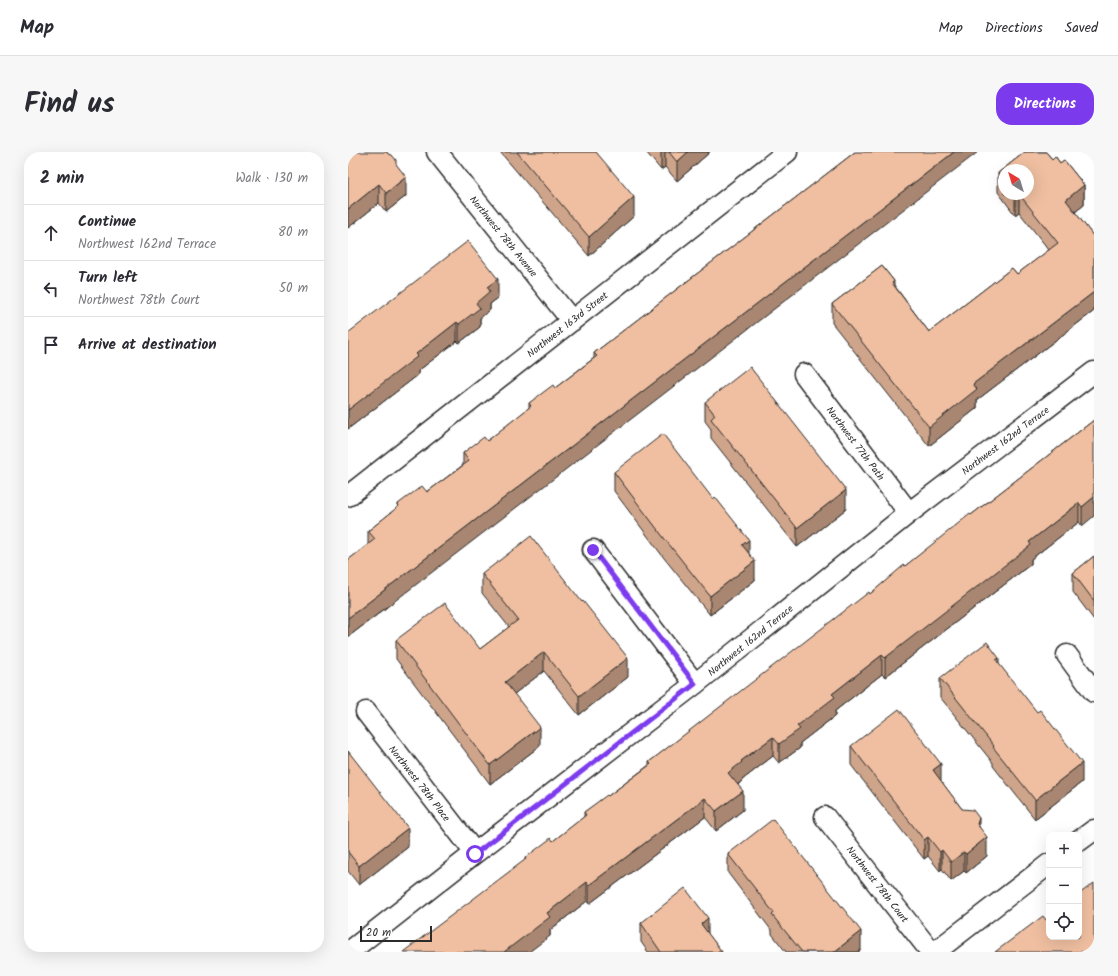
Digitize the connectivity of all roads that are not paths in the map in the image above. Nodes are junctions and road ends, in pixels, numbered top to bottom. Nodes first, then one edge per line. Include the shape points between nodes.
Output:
1 (436, 152) edge
2 (786, 152) edge
3 (572, 321) junction
4 (1094, 372) edge
5 (804, 374) dead end
6 (348, 496) edge
7 (909, 513) junction
8 (593, 550) dead end
9 (1067, 656) dead end
10 (695, 684) junction
11 (1094, 692) edge
12 (366, 712) dead end
13 (825, 816) dead end
14 (1094, 830) edge
15 (1082, 840) edge
16 (475, 854) junction
17 (1046, 866) edge
18 (349, 952) edge
19 (931, 952) edge
20 (935, 952) edge

1 - 3 street, Northwest 78th Avenue
2 - 3 street, Northwest 163rd Street
3 - 6 street, Northwest 163rd Street
4 - 7 street, Northwest 162nd Terrace
5 - 7 street, Northwest 77th Path
7 - 10 street, Northwest 162nd Terrace
8 - 10 street
9 - 11 street
10 - 16 street, Northwest 162nd Terrace
12 - 16 street, Northwest 78th Place
13 - 19 street, Northwest 78th Court
14 - 15 street
16 - 18 street, Northwest 162nd Terrace
17 - 20 street

